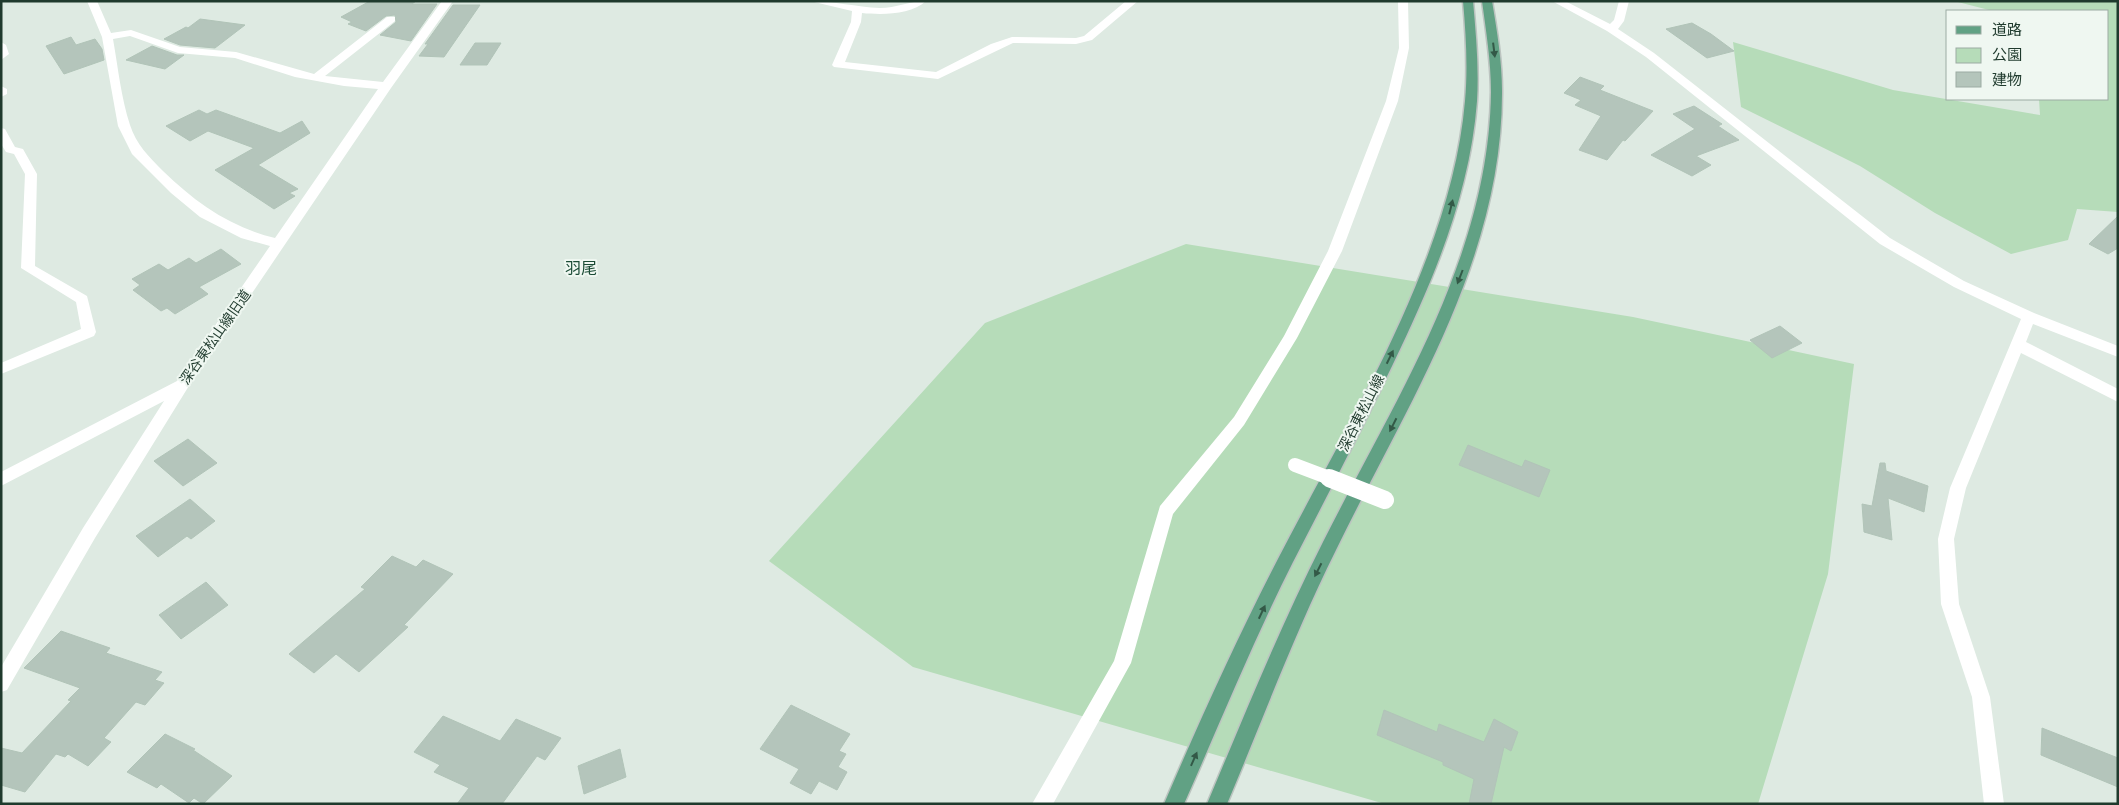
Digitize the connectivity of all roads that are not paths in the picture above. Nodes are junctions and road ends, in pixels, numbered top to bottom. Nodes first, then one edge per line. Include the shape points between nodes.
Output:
1 (92, 1) edge
2 (448, 1) edge
3 (816, 1) edge
4 (921, 1) edge
5 (1133, 1) edge
6 (1403, 1) edge
7 (1468, 1) edge
8 (1487, 1) edge
9 (1557, 1) edge
10 (1620, 3) edge
11 (857, 9) junction
12 (391, 19) dead end
13 (1611, 29) junction
14 (107, 37) junction
15 (1, 45) edge
16 (1, 57) edge
17 (316, 78) junction
18 (386, 86) junction
19 (1, 89) edge
20 (1, 94) edge
21 (1, 132) edge
22 (280, 244) junction
23 (2029, 316) junction
24 (2018, 344) junction
25 (2118, 352) edge
26 (1, 369) edge
27 (182, 385) junction
28 (2118, 396) edge
29 (1295, 464) dead end
30 (1, 480) edge
31 (1385, 500) dead end
32 (1, 684) edge
33 (1042, 804) edge
34 (1174, 804) edge
35 (1217, 804) edge
36 (1994, 804) edge

1 - 14 street
2 - 18 street, 深谷東松山線旧道
3 - 11 street
4 - 11 street via 899,9
5 - 11 street via 1088,38 1076,41 1012,40 938,76 838,65 856,22
6 - 33 street via 1404,48 1392,101 1335,251 1290,338 1239,421 1166,511 1122,663
34 -> 7 main road, 深谷東松山線 via 1284,565 1411,313 1446,227 1468,127 1473,56
8 -> 35 main road via 1495,60 1496,103 1487,184 1478,227 1442,322 1312,581
9 - 13 street
10 - 13 street via 1620,21
12 - 17 street
13 - 23 street via 1650,55 1885,241 1959,284
14 - 17 street via 131,33 178,50 236,55
14 - 22 street via 124,126 136,150 205,214 246,235
15 - 16 street
17 - 18 street
18 - 22 street, 深谷東松山線旧道
19 - 20 street
21 - 26 street via 10,149 19,152 31,174 28,268 82,299 89,332
22 - 27 street, 深谷東松山線旧道
23 - 24 street
23 - 25 street
24 - 28 street
24 - 36 street via 1958,488 1946,539 1950,604 1981,696
27 - 30 street
27 - 32 street, 深谷東松山線旧道 via 89,533
29 - 31 street, bridge

